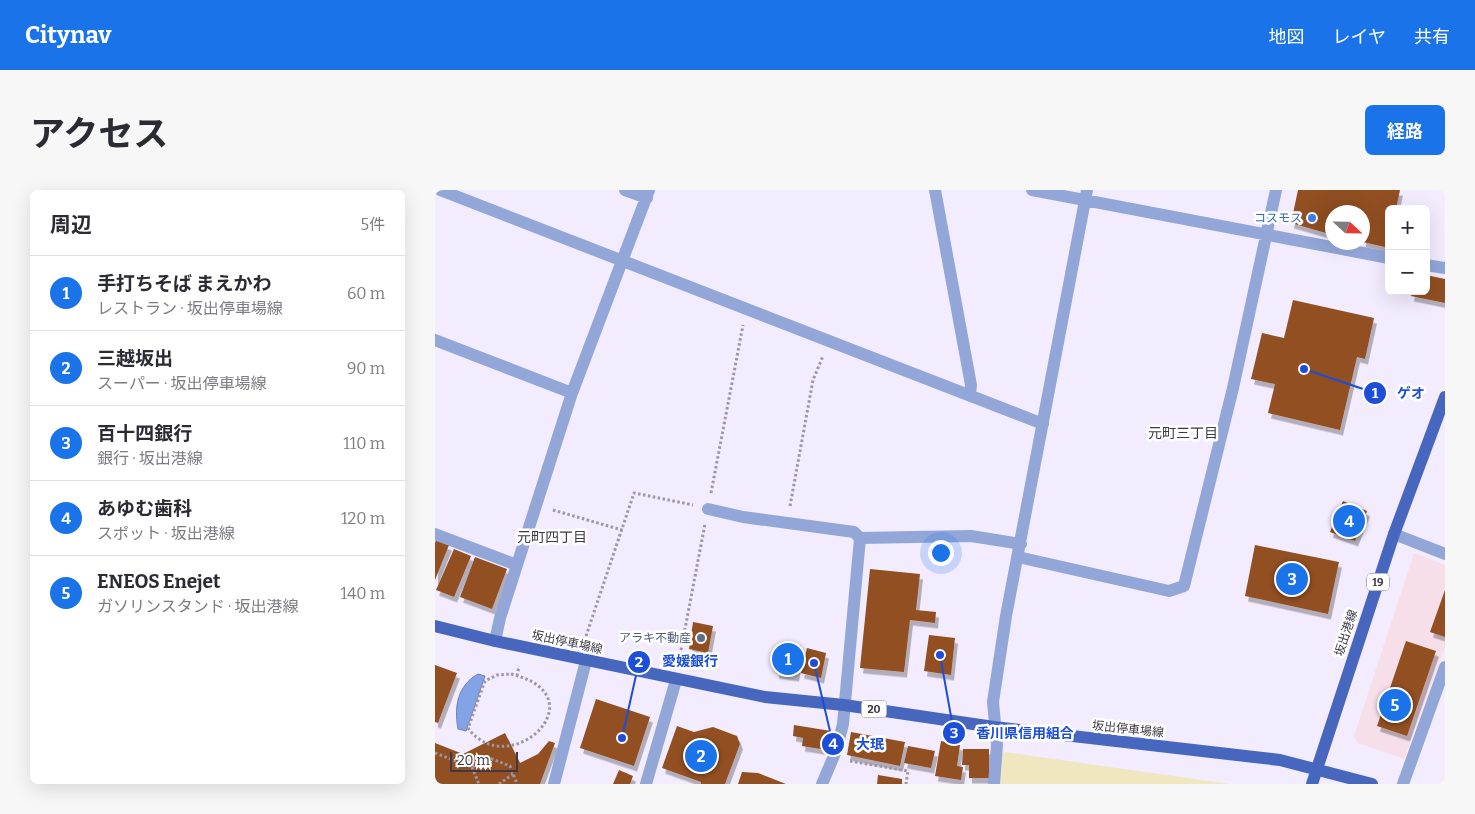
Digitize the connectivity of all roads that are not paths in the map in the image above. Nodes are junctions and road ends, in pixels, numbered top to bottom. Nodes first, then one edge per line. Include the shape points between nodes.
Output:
1 (440, 190) edge
2 (625, 190) edge
3 (935, 190) edge
4 (1032, 190) edge
5 (1276, 190) edge
6 (648, 194) edge
7 (1086, 195) edge
8 (1266, 236) junction
9 (1385, 257) edge
10 (623, 262) junction
11 (1430, 266) edge
12 (1445, 268) edge
13 (435, 340) edge
14 (572, 393) junction
15 (971, 395) junction
16 (1445, 397) edge
17 (1043, 424) junction
18 (708, 509) road end
19 (435, 534) edge
20 (1394, 534) junction
21 (860, 538) junction
22 (1019, 551) junction
23 (1445, 554) edge
24 (517, 565) junction
25 (435, 626) edge
26 (495, 641) junction
27 (586, 661) junction
28 (1445, 667) edge
29 (676, 680) junction
30 (844, 705) junction
31 (994, 727) junction
32 (1317, 769) junction
33 (554, 784) edge
34 (646, 784) edge
35 (823, 784) edge
36 (994, 784) edge
37 (1312, 784) edge
38 (1372, 784) edge
39 (1403, 784) edge

1 - 10 street
2 - 6 street
3 - 15 street
4 - 7 street
5 - 8 street
6 - 10 street
7 - 8 street
7 - 17 street
8 - 9 street
8 - 22 street via 1185,586 1169,591
10 - 14 street
10 - 15 street
11 - 12 street
13 - 14 street
14 - 24 street
15 - 17 street
16 - 20 main road, 坂出港線 / 19
17 - 22 street
18 - 21 street via 854,532
19 - 24 street
20 - 23 street
20 - 32 main road, 坂出港線 / 19
21 - 22 street via 971,536
21 - 30 street
22 - 31 street via 993,702
24 - 26 street
25 - 26 main road, 坂出停車場線 / 20
26 - 27 main road, 坂出停車場線 / 20
27 - 29 main road, 坂出停車場線 / 20
27 - 33 street
28 - 39 street
29 - 30 main road, 坂出停車場線 / 20 via 765,697
29 - 34 street
30 - 31 main road, 坂出停車場線 / 20
30 - 35 street via 843,724
31 - 32 main road, 坂出停車場線 / 20 via 1280,760
31 - 36 street via 997,745
32 - 37 main road, 坂出港線
32 - 38 main road

